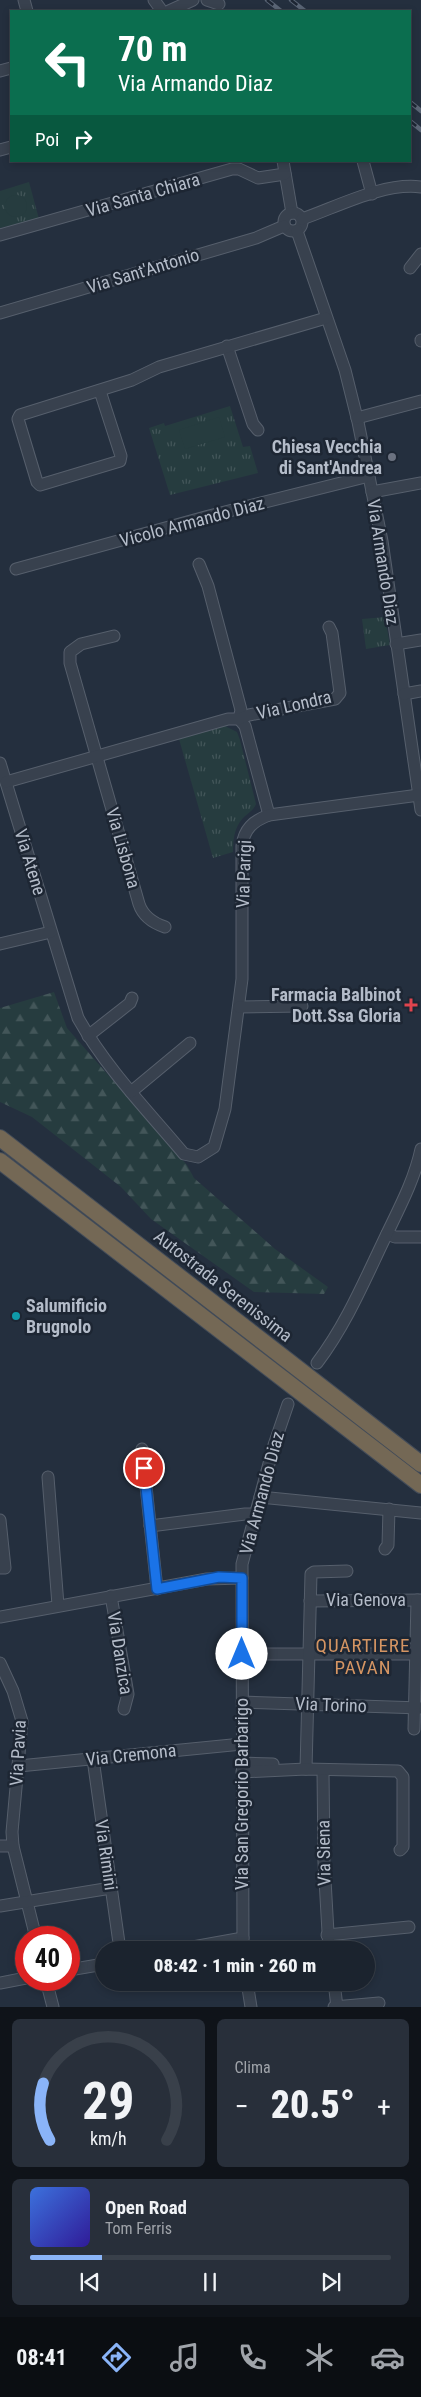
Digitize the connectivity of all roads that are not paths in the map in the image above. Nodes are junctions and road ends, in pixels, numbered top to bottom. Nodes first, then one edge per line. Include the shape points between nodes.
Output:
1 (193, 0) edge
2 (207, 0) edge
3 (219, 5) edge
4 (171, 10) edge
5 (283, 162) edge
6 (364, 162) edge
7 (285, 174) junction
8 (421, 187) edge
9 (372, 194) junction
10 (297, 216) junction
11 (284, 226) junction
12 (297, 230) junction
13 (0, 235) edge
14 (421, 254) edge
15 (410, 268) dead end
16 (0, 313) edge
17 (326, 318) junction
18 (227, 346) junction
19 (100, 391) junction
20 (421, 401) edge
21 (357, 418) junction
22 (258, 430) dead end
23 (369, 476) junction
24 (421, 483) edge
25 (372, 492) junction
26 (199, 564) dead end
27 (16, 569) dead end
28 (329, 627) dead end
29 (114, 636) dead end
30 (421, 640) edge
31 (396, 644) junction
32 (421, 691) edge
33 (404, 694) junction
34 (239, 719) junction
35 (97, 756) junction
36 (0, 763) edge
37 (6, 782) junction
38 (419, 795) junction
39 (421, 810) edge
40 (269, 815) junction
41 (166, 927) dead end
42 (52, 932) junction
43 (0, 944) edge
44 (132, 998) dead end
45 (302, 1006) dead end
46 (239, 1007) junction
47 (88, 1036) junction
48 (190, 1043) dead end
49 (131, 1092) junction
50 (0, 1138) edge
51 (421, 1149) edge
52 (202, 1156) joint
53 (0, 1161) edge
54 (386, 1234) junction
55 (421, 1237) edge
56 (317, 1363) dead end
57 (288, 1404) dead end
58 (142, 1449) dead end
59 (421, 1464) edge
60 (48, 1477) dead end
61 (421, 1486) edge
62 (260, 1497) junction
63 (388, 1509) junction
64 (421, 1513) edge
65 (256, 1514) junction
66 (0, 1520) edge
67 (150, 1526) junction
68 (385, 1550) dead end
69 (0, 1568) edge
70 (347, 1571) dead end
71 (242, 1578) junction
72 (157, 1589) junction
73 (111, 1596) junction
74 (419, 1600) edge
75 (310, 1601) junction
76 (58, 1605) junction
77 (0, 1617) edge
78 (242, 1654) junction
79 (309, 1654) junction
80 (418, 1654) edge
81 (0, 1664) edge
82 (242, 1702) junction
83 (307, 1704) junction
84 (418, 1707) edge
85 (124, 1709) dead end
86 (414, 1730) dead end
87 (242, 1744) junction
88 (93, 1759) junction
89 (19, 1766) junction
90 (242, 1768) junction
91 (306, 1769) junction
92 (323, 1771) junction
93 (0, 1846) edge
94 (13, 1846) junction
95 (400, 1850) dead end
96 (111, 1888) junction
97 (26, 1902) junction
98 (0, 1906) edge
99 (33, 1926) edge
100 (409, 1927) dead end
101 (327, 1934) junction
102 (243, 1938) joint
103 (119, 1941) edge
104 (226, 1941) edge
105 (328, 1941) edge
106 (95, 1966) edge
107 (80, 1968) edge
108 (15, 1980) edge
109 (0, 1982) edge
110 (49, 1991) edge
111 (248, 1991) edge
112 (334, 1991) edge
113 (379, 2003) dead end
114 (53, 2007) edge
115 (251, 2007) edge
116 (335, 2007) edge

1 - 4 street
2 - 3 street
5 - 7 street
6 - 9 street
7 - 10 street
7 - 13 street, Via Santa Chiara via 258,178 232,169
8 - 9 street
9 - 10 street
10 - 11 street via 285,217
10 - 12 street via 301,226
11 - 12 street via 291,231
11 - 16 street, Via Sant'Antonio via 256,238
12 - 17 street, Via Armando Diaz
14 - 15 street
17 - 18 street
17 - 21 street, Via Armando Diaz via 345,370
18 - 19 street via 160,367
18 - 22 street via 253,424
19 - 19 street via 19,416 40,485 120,461
20 - 21 street
21 - 23 street, Via Armando Diaz
23 - 25 street, Via Armando Diaz
23 - 27 street, Vicolo Armando Diaz
24 - 25 street
25 - 31 street, Via Armando Diaz
26 - 34 street, Via Londra via 208,586 241,710
28 - 34 street, Via Londra via 340,682 338,696 332,700
29 - 35 street, Via Lisbona via 76,646 70,656
30 - 31 street
31 - 33 street, Via Armando Diaz
32 - 33 street
33 - 38 street, Via Armando Diaz
34 - 35 street via 221,720
34 - 40 street, Via Londra via 245,726
35 - 37 street
35 - 41 street, Via Lisbona via 141,910 155,924
36 - 37 street, Via Atene
37 - 42 street, Via Atene
38 - 39 street, Via Armando Diaz
38 - 40 street, Via Parigi
40 - 46 street, Via Parigi via 250,825 243,841
42 - 43 street
42 - 47 street, Via Atene via 74,1009
44 - 47 street
45 - 46 street
46 - 52 street, Via Parigi via 221,1125 214,1147
47 - 49 street, Via Atene
48 - 49 street
49 - 52 street, Via Atene via 184,1154
50 - 59 highway, Autostrada Serenissima
51 - 54 street via 409,1186
53 - 61 highway, Autostrada Serenissima
54 - 55 street
54 - 56 street via 352,1308
57 - 62 street, Via Armando Diaz
58 - 67 street
60 - 76 street
62 - 63 street
62 - 65 street, Via Armando Diaz
63 - 64 street
63 - 68 street via 388,1545
65 - 67 street
65 - 71 street, Via Armando Diaz via 245,1551
66 - 69 street via 5,1568
67 - 72 street
70 - 75 street, Via Genova via 311,1574
71 - 72 street, Via Armando Diaz via 219,1577
71 - 78 street, Via San Gregorio Barbarigo
72 - 73 street, Via Armando Diaz
73 - 76 street, Via Armando Diaz
73 - 85 street, Via Danzica via 128,1694
74 - 75 street, Via Genova
74 - 80 street
75 - 79 street, Via Genova
76 - 77 street, Via Armando Diaz
78 - 79 street
78 - 82 street, Via San Gregorio Barbarigo
79 - 80 street
79 - 83 street, Via Genova
80 - 84 street
81 - 89 street, Via Pavia via 20,1713
82 - 83 street, Via Torino
82 - 87 street, Via San Gregorio Barbarigo
83 - 84 street, Via Torino
83 - 91 street, Via Genova
84 - 86 street
87 - 88 street, Via Cremona
87 - 90 street, Via San Gregorio Barbarigo
88 - 89 street, Via Cremona
88 - 96 street, Via Rimini
89 - 94 street, Via Pavia via 12,1817
90 - 91 street via 296,1764
90 - 102 street, Via San Gregorio Barbarigo
91 - 92 street
92 - 95 street via 401,1772 403,1847
92 - 101 street, Via Siena
93 - 94 street
94 - 97 street, Via Pavia
96 - 97 street
96 - 103 street, Via Rimini
97 - 98 street
97 - 99 street, Via Pavia
100 - 101 street
101 - 105 street, Via Siena
102 - 104 street
106 - 107 street
108 - 109 street
110 - 114 street
111 - 115 street
112 - 116 street
113 - 116 street

